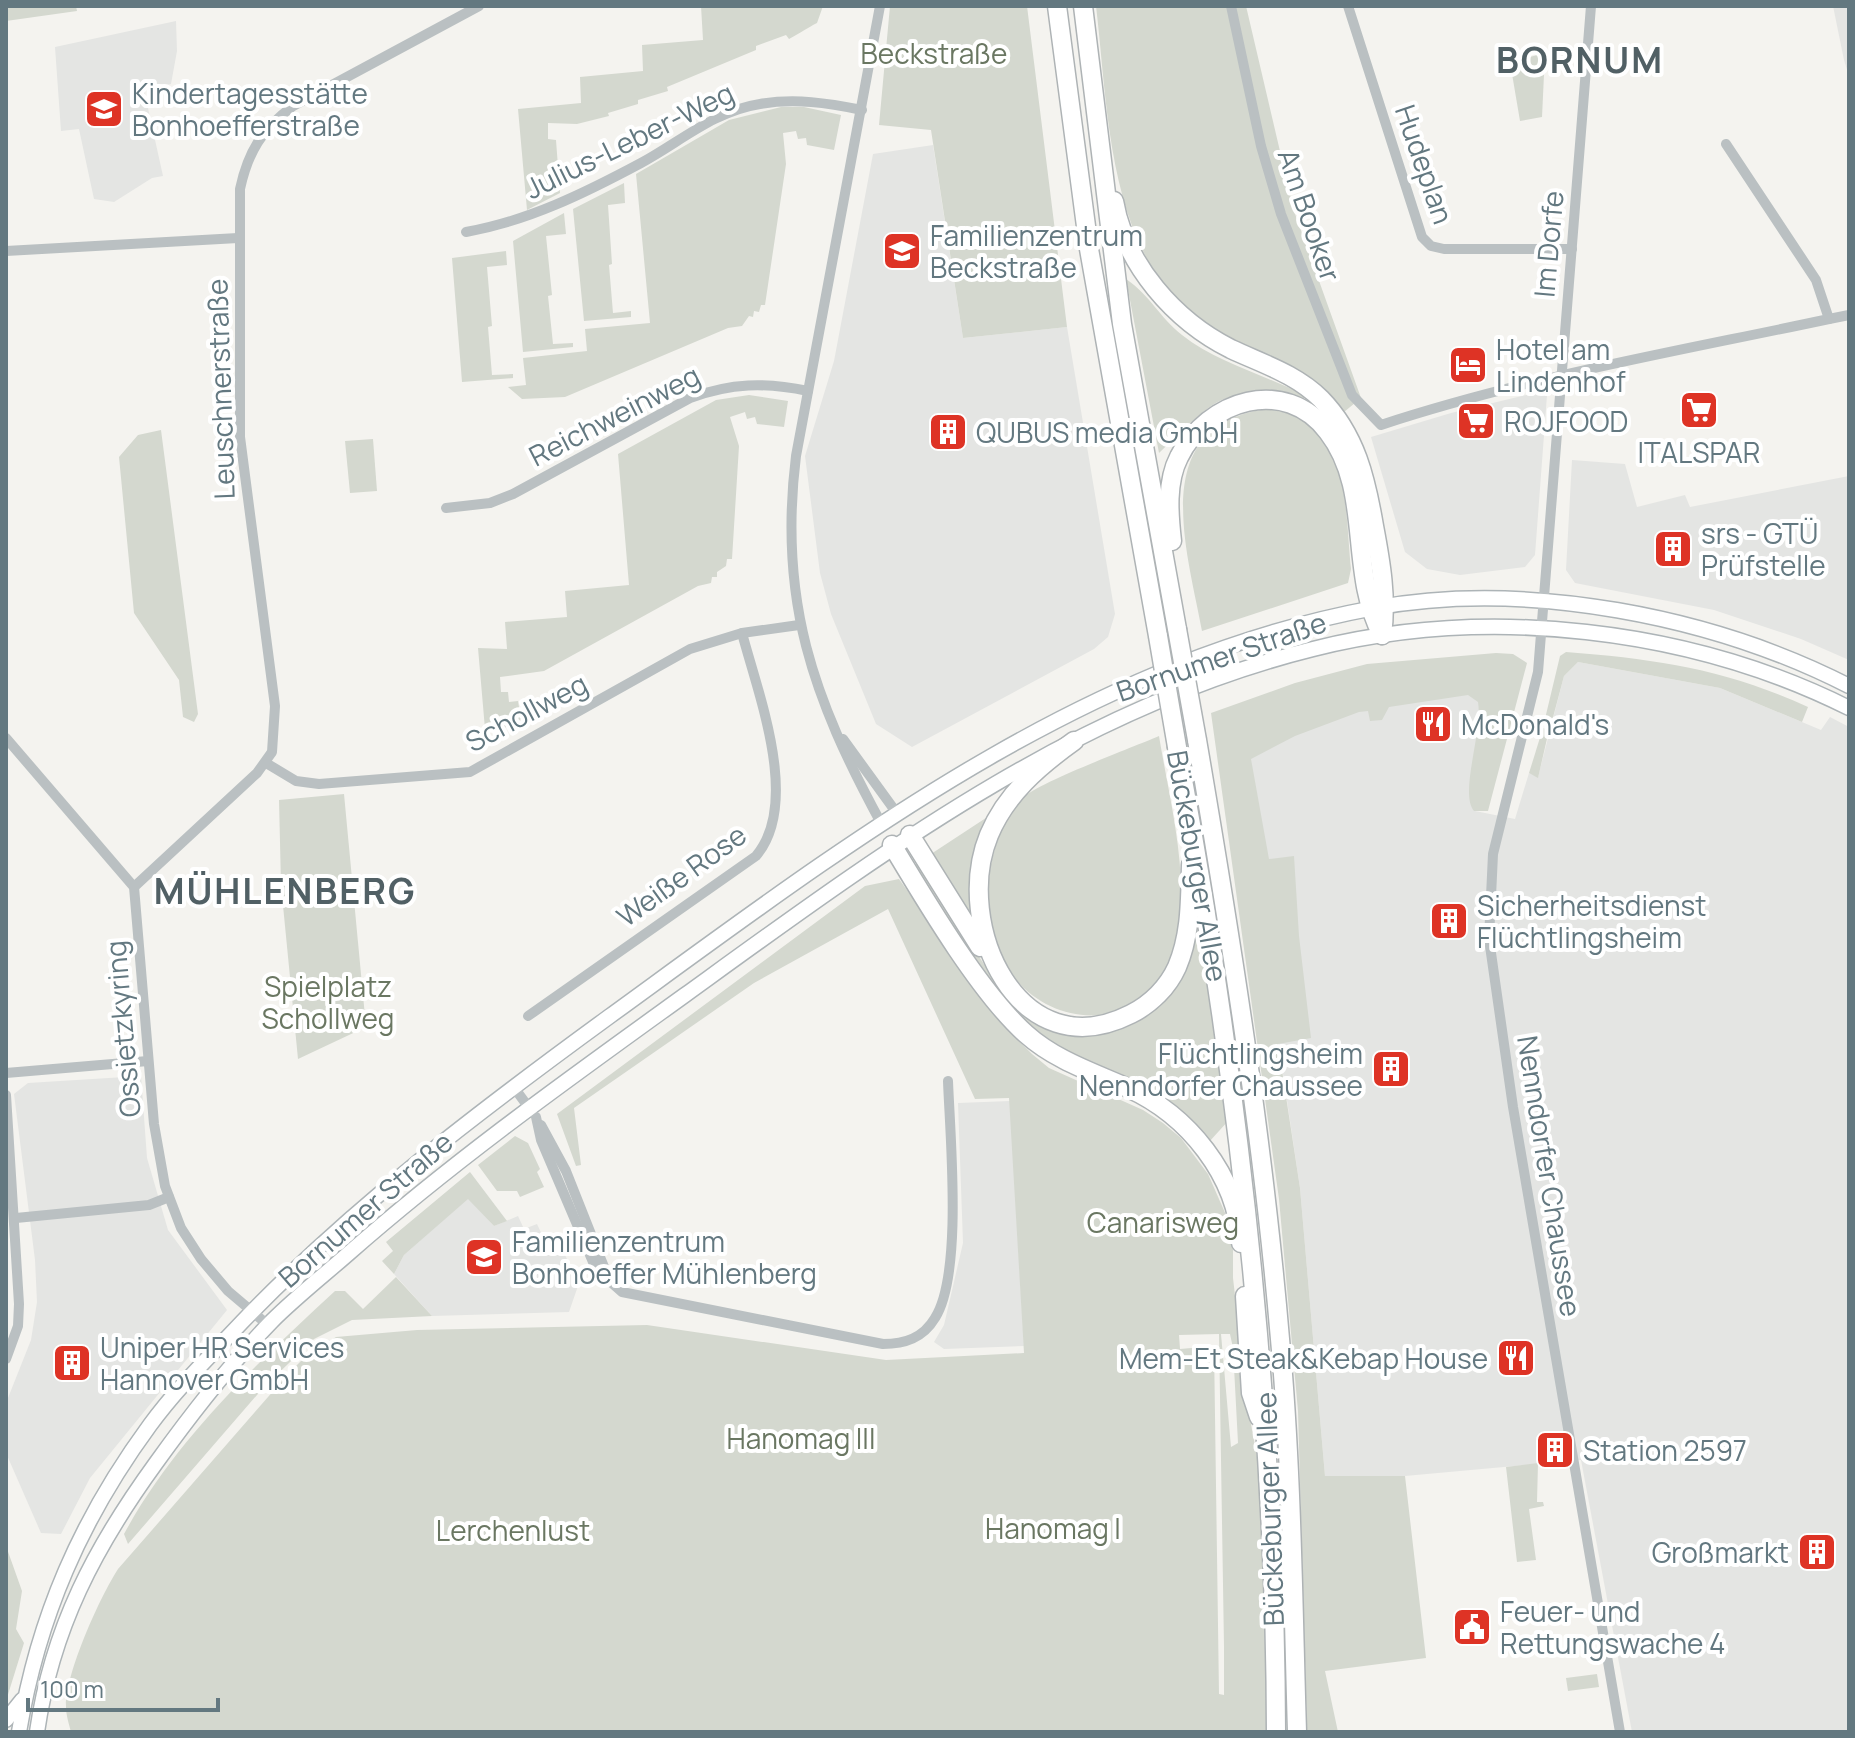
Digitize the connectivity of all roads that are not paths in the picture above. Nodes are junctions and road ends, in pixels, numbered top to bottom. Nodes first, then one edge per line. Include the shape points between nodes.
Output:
1 (479, 6) edge
2 (880, 6) edge
3 (1057, 6) edge
4 (1083, 6) edge
5 (1231, 6) edge
6 (1348, 6) edge
7 (1591, 6) edge
8 (862, 110) junction
9 (1098, 144) junction
10 (1726, 144) dead end
11 (466, 232) dead end
12 (238, 238) junction
13 (1572, 249) junction
14 (6, 251) edge
15 (1849, 315) edge
16 (1829, 319) junction
17 (1562, 374) junction
18 (808, 391) junction
19 (446, 508) dead end
20 (1544, 602) junction
21 (1377, 608) junction
22 (799, 625) junction
23 (1177, 629) junction
24 (1542, 630) junction
25 (742, 633) junction
26 (1382, 635) junction
27 (1849, 686) edge
28 (1849, 708) edge
29 (836, 730) junction
30 (6, 738) edge
31 (1074, 741) junction
32 (1177, 747) junction
33 (266, 763) junction
34 (896, 812) junction
35 (881, 823) junction
36 (910, 835) junction
37 (892, 845) junction
38 (134, 887) junction
39 (1003, 983) junction
40 (528, 1016) dead end
41 (148, 1061) junction
42 (6, 1073) edge
43 (948, 1081) dead end
44 (513, 1086) junction
45 (6, 1095) edge
46 (532, 1112) junction
47 (169, 1197) junction
48 (16, 1218) junction
49 (253, 1311) junction
50 (268, 1325) junction
51 (6, 1359) edge
52 (1269, 1452) junction
53 (24, 1697) junction
54 (40, 1712) junction
55 (6, 1720) edge
56 (19, 1732) edge
57 (37, 1732) edge
58 (46, 1732) edge
59 (1276, 1732) edge
60 (1297, 1732) edge
61 (1620, 1732) edge

1 - 12 street, Leuschnerstraße via 273,121 244,169
2 - 8 street
3 - 32 highway, Bückeburger Allee, bridge via 1089,249
4 - 9 highway, Bückeburger Allee
5 - 17 street, Am Booker via 1281,214 1352,395 1381,425 1451,401
6 - 13 street, Hudeplan via 1422,237 1444,249
7 - 13 street, Im Dorfe
8 - 11 street, Julius-Leber-Weg via 796,99 732,111 523,219
8 - 18 street
9 - 21 highway via 1134,253 1166,302 1208,335 1304,384 1337,417 1365,474
9 - 23 highway, Bückeburger Allee via 1122,324
10 - 16 street via 1816,280
12 - 14 street
12 - 33 street, Leuschnerstraße via 240,437 275,706 275,735
13 - 17 street, Im Dorfe
15 - 16 street
16 - 17 street
17 - 20 street, Im Dorfe
18 - 19 street, Reichweinweg via 752,384 713,390 513,494 490,503
18 - 22 street via 791,513
20 - 21 main road, Bornumer Straße
20 - 24 street, Im Dorfe
20 - 27 main road, Bornumer Straße via 1732,636
21 - 23 highway via 1353,484 1336,443 1302,410 1247,401 1204,422 1177,459 1170,518
21 - 26 highway
21 - 34 main road, Bornumer Straße via 1244,641 1111,692
22 - 25 street, Schollweg
22 - 29 street
23 - 60 highway, Bückeburger Allee, bridge via 1250,1066 1270,1232 1288,1480
24 - 26 main road, Bornumer Straße via 1451,628
24 - 28 main road, Bornumer Straße via 1726,659
24 - 61 street, Nenndorfer Chaussee via 1531,709 1493,854 1490,947
25 - 33 street, Schollweg via 690,649 470,772 319,784 296,781
25 - 40 street, Weiße Rose via 774,767 776,819 767,843 756,856
26 - 31 main road, Bornumer Straße via 1252,666
29 - 34 street
29 - 35 street
30 - 38 street
31 - 36 main road, Bornumer Straße
31 - 39 highway via 1013,796 983,855 980,924
32 - 39 highway via 1191,865 1190,909 1183,951 1165,987 1119,1020 1079,1024 1039,1013
32 - 52 highway, Bückeburger Allee via 1231,1070
33 - 38 street
34 - 35 main road, Bornumer Straße
34 - 36 main road
35 - 37 main road
35 - 44 main road, Bornumer Straße
36 - 37 main road, Bornumer Straße
36 - 39 highway
37 - 46 main road, Bornumer Straße
37 - 52 highway via 1012,1021 1057,1057 1152,1100 1186,1127 1215,1164 1241,1236 1251,1393
38 - 41 street, Ossietzkyring
41 - 42 street
41 - 47 street, Ossietzkyring
43 - 46 street via 953,1243 936,1318 901,1344 622,1292 608,1277 555,1147
44 - 46 street
44 - 49 main road, Bornumer Straße via 348,1219
45 - 48 street
46 - 50 main road, Bornumer Straße via 429,1185
47 - 48 street via 149,1205
47 - 49 street, Ossietzkyring via 201,1259
48 - 51 street via 18,1326
49 - 50 street, Ossietzkyring
49 - 53 main road, Bornumer Straße via 154,1419 94,1508 54,1592
50 - 54 main road, Bornumer Straße via 176,1435 95,1553 74,1598
52 - 59 highway, Bückeburger Allee
53 - 55 main road
53 - 56 main road, Bornumer Straße
54 - 57 main road, Bornumer Straße
54 - 58 main road

